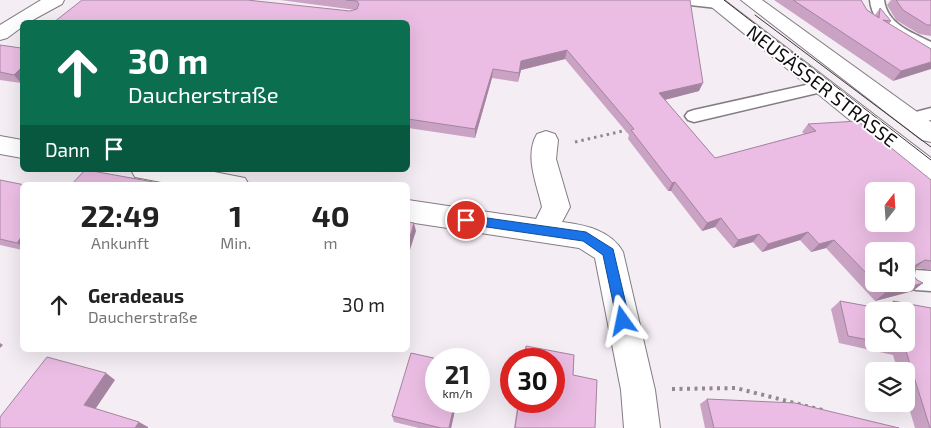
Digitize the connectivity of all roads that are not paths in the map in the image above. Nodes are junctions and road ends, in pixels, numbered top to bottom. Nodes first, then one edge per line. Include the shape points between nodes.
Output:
1 (55, 0) edge
2 (681, 0) edge
3 (750, 0) edge
4 (877, 0) edge
5 (715, 2) edge
6 (0, 34) edge
7 (931, 48) edge
8 (824, 86) junction
9 (931, 114) edge
10 (694, 116) dead end
11 (910, 119) junction
12 (931, 134) edge
13 (0, 144) edge
14 (545, 144) road end
15 (20, 148) edge
16 (156, 172) edge
17 (931, 172) edge
18 (218, 182) edge
19 (410, 211) edge
20 (544, 231) junction
21 (642, 428) edge

1 - 6 street
2 - 5 lane
3 - 11 street, NEUSÄSSER STRASSE
4 - 7 lane via 877,8 884,19 899,32
5 - 8 street, NEUSÄSSER STRASSE
8 - 10 lane
8 - 17 street, NEUSÄSSER STRASSE
9 - 11 lane
11 - 12 street, NEUSÄSSER STRASSE
13 - 15 street
14 - 20 street via 543,159 556,207
16 - 18 street
19 - 20 street
20 - 21 street via 586,237 608,252 638,390

